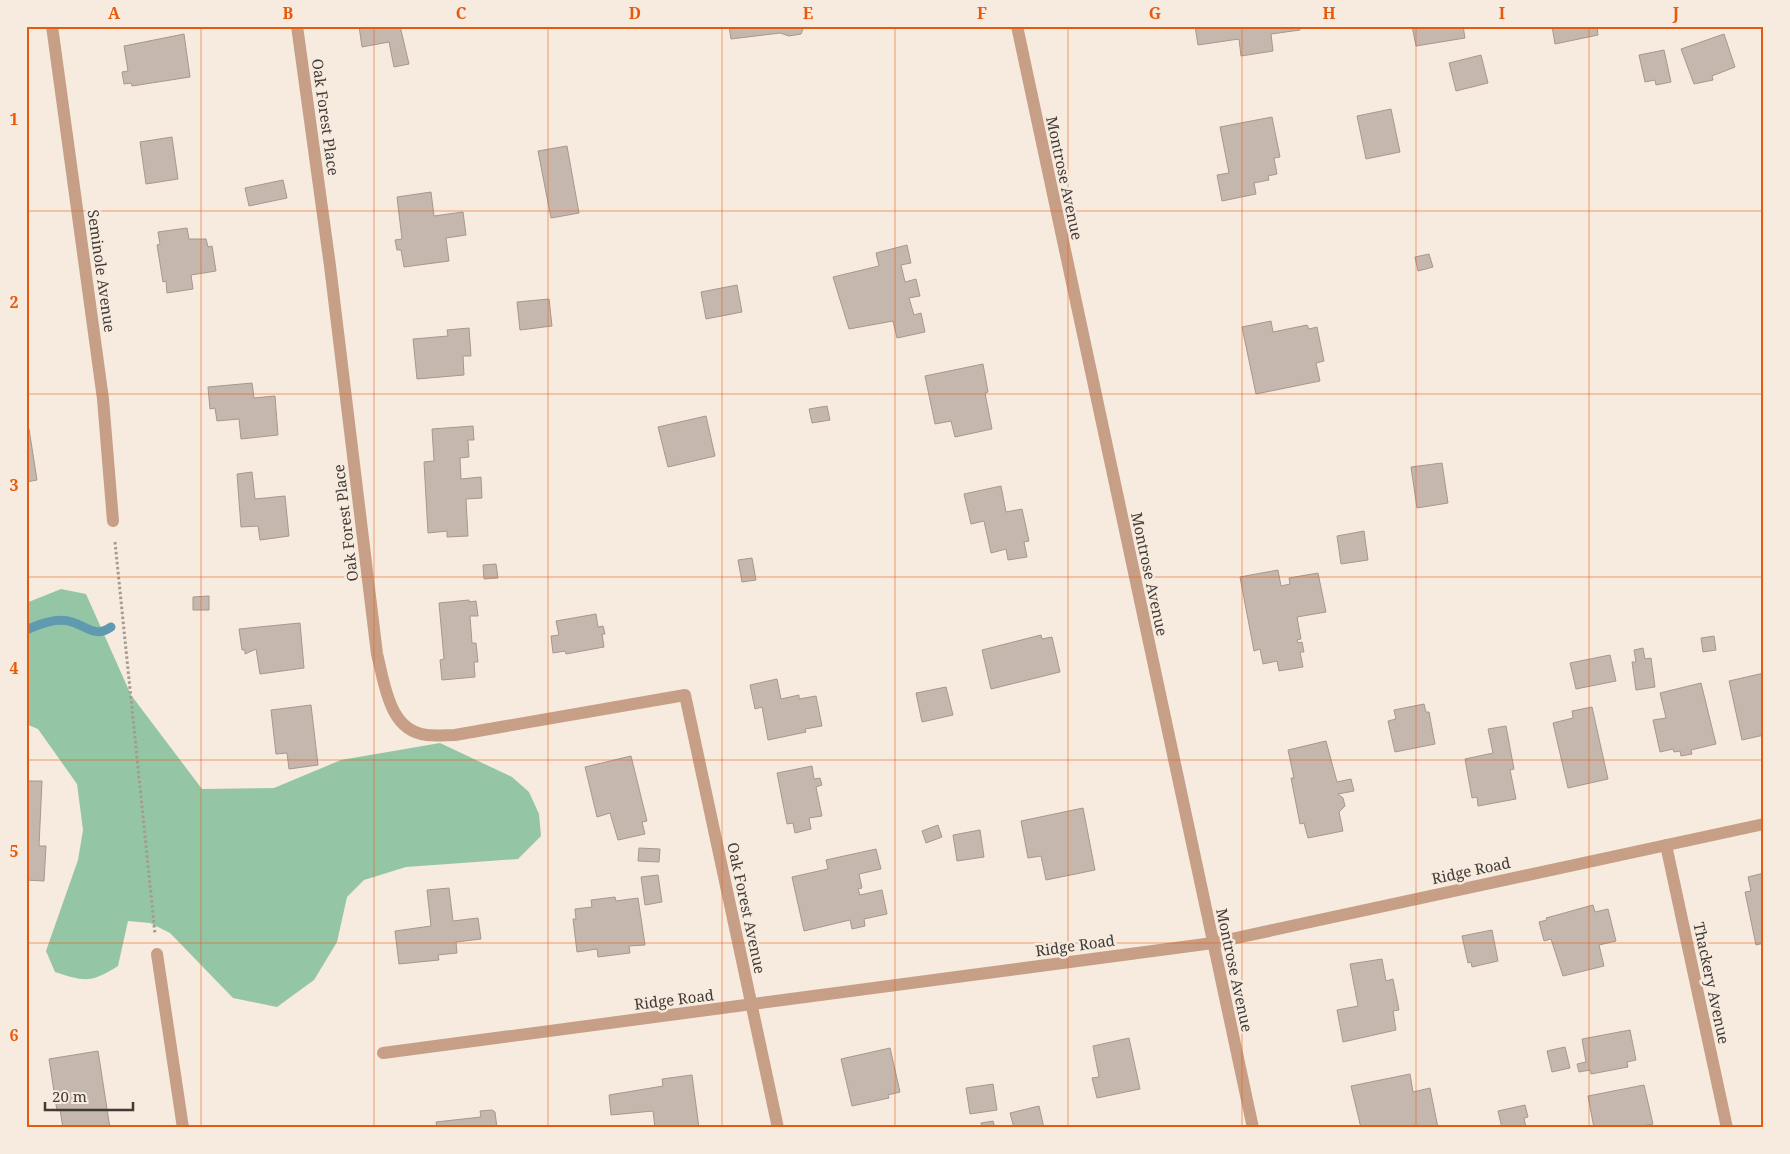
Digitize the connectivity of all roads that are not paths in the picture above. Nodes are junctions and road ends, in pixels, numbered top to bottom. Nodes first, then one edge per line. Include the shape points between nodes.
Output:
1 (52, 26) edge
2 (297, 26) edge
3 (1016, 26) edge
4 (113, 521) road end
5 (685, 695) joint
6 (1764, 824) edge
7 (1666, 845) junction
8 (1213, 943) junction
9 (157, 954) road end
10 (751, 1005) junction
11 (383, 1053) dead end
12 (183, 1128) edge
13 (778, 1128) edge
14 (1253, 1128) edge
15 (1727, 1128) edge

1 - 4 street, Seminole Avenue via 103,399
2 - 5 street, Oak Forest Place via 378,654 393,712 407,728 426,735 455,735
3 - 8 street, Montrose Avenue
5 - 10 street, Oak Forest Avenue
6 - 7 street, Ridge Road
7 - 8 street, Ridge Road
7 - 15 street, Thackery Avenue
8 - 10 street, Ridge Road
8 - 14 street, Montrose Avenue
9 - 12 street
10 - 11 street, Ridge Road
10 - 13 street, Oak Forest Avenue

